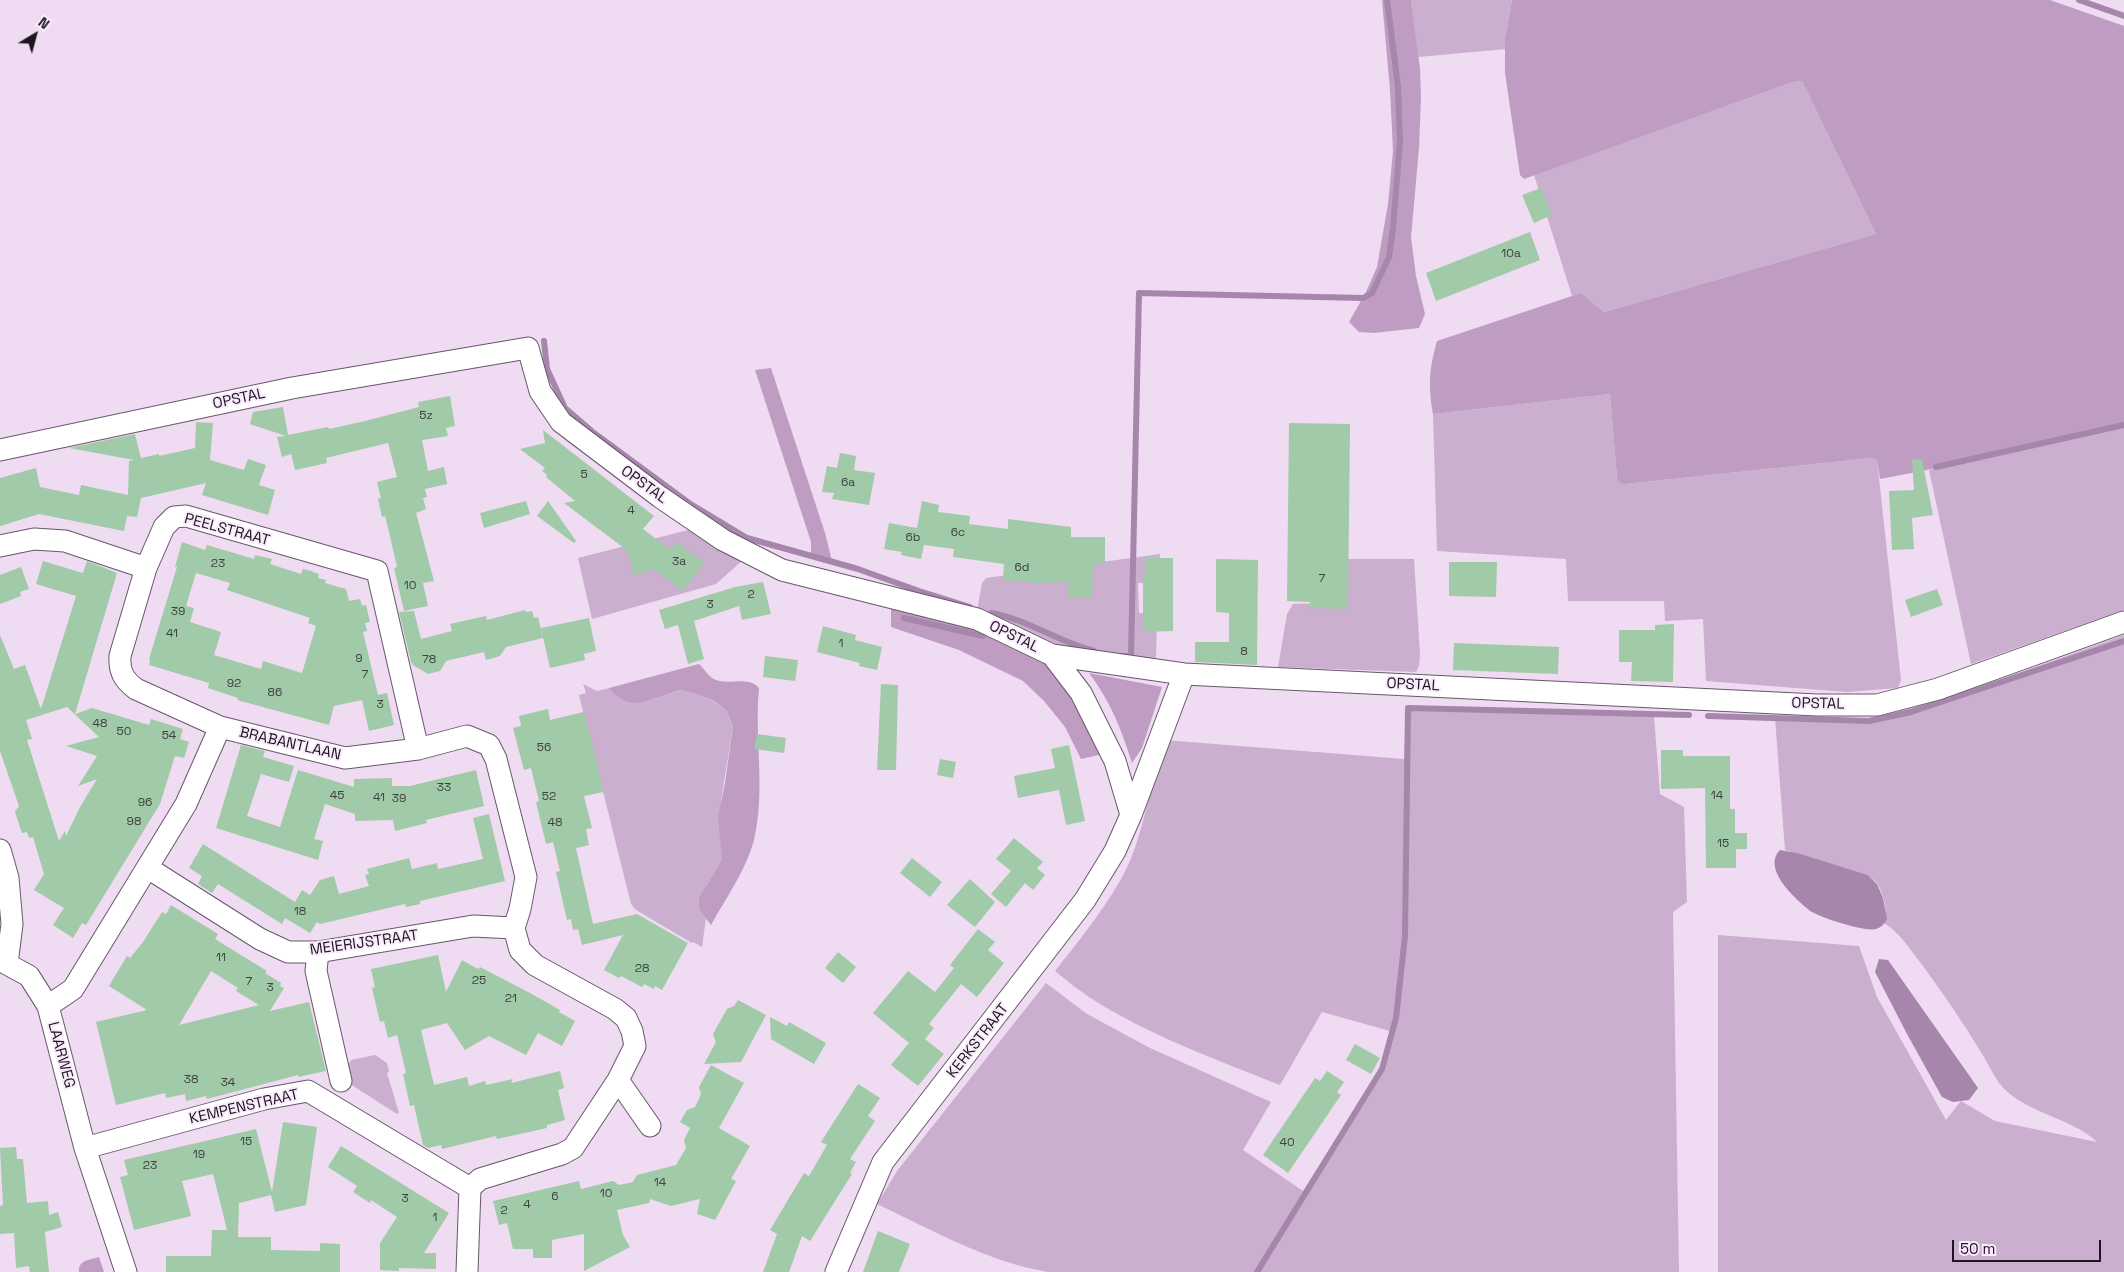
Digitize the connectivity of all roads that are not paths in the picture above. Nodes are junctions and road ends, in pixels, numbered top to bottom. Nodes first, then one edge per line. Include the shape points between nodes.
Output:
1 (0, 450) edge
2 (0, 546) edge
3 (146, 568) junction
4 (2124, 622) edge
5 (1052, 656) junction
6 (1184, 674) junction
7 (220, 727) junction
8 (418, 749) junction
9 (1131, 815) junction
10 (0, 850) edge
11 (148, 868) junction
12 (514, 928) junction
13 (318, 952) junction
14 (4, 963) edge
15 (48, 1006) junction
16 (341, 1080) dead end
17 (618, 1080) junction
18 (650, 1126) dead end
19 (85, 1148) junction
20 (470, 1188) junction
21 (126, 1272) edge
22 (467, 1272) edge
23 (836, 1272) edge

1 - 5 street, OPSTAL via 292,388 528,348 540,391 560,422 723,540 782,570 976,619
2 - 3 street via 34,538 65,542
3 - 7 street, PEELSTRAAT via 120,656 119,667 125,681 136,690
3 - 8 street, PEELSTRAAT via 164,527 174,517 186,516 377,571
4 - 6 street, OPSTAL via 1938,688 1877,704 1807,704
5 - 6 street, OPSTAL
5 - 9 street via 1081,693 1115,761
6 - 9 street, KERKSTRAAT
7 - 8 street, BRABANTLAAN via 345,758
7 - 11 street, BRABANTLAAN via 186,804
8 - 12 street, BRABANTLAAN via 466,736 489,745 496,759 526,877
9 - 23 street, KERKSTRAAT via 1115,851 1086,900 883,1162
10 - 14 street, LAARWEG via 8,878 12,924
11 - 13 street, MEIERIJSTRAAT via 260,939 288,952
11 - 15 street, BRABANTLAAN via 73,989
12 - 13 street, MEIERIJSTRAAT via 473,926
12 - 17 street via 520,950 535,965 626,1018 635,1046
13 - 16 street via 316,971
14 - 15 street, LAARWEG via 29,976
15 - 19 street, LAARWEG
17 - 18 street
17 - 20 street via 573,1148 480,1179
19 - 20 street, KEMPENSTRAAT via 264,1099 308,1091
19 - 21 street, LAARWEG
20 - 22 street

